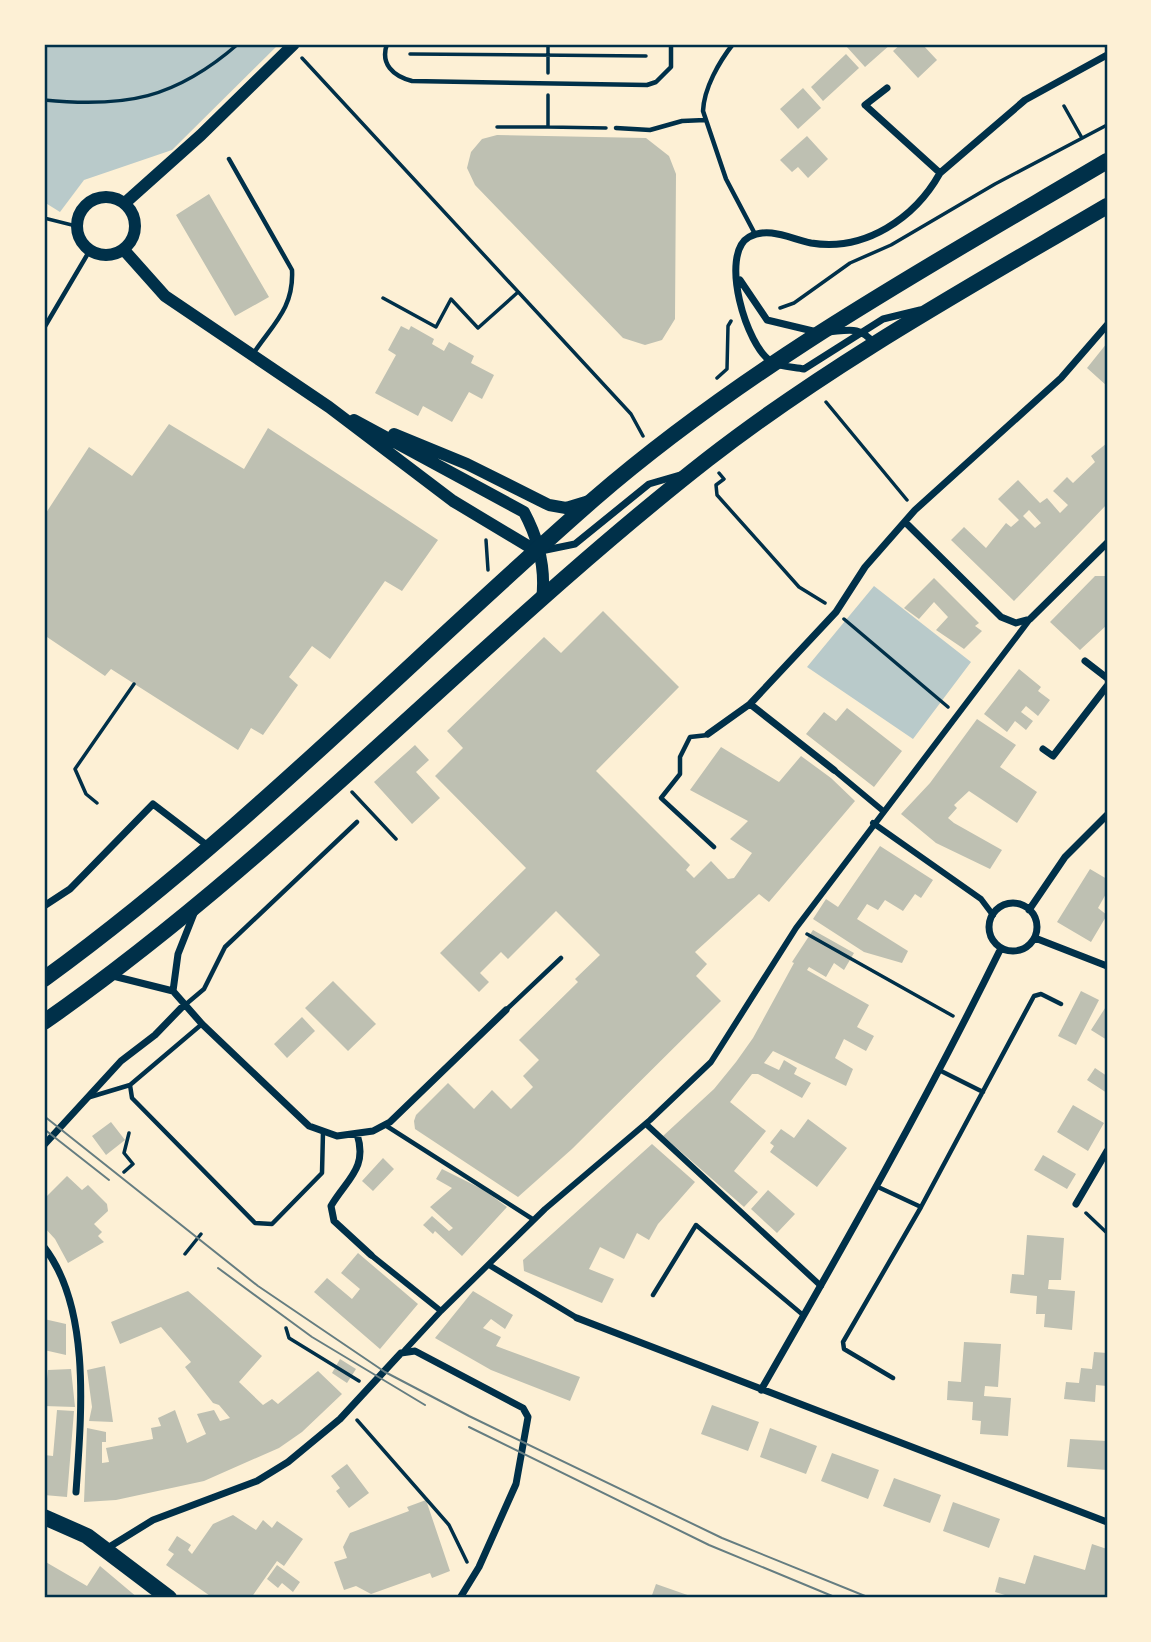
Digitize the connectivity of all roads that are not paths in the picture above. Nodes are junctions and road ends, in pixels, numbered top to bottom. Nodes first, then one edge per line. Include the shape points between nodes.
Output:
1 (387, 44) edge
2 (671, 44) edge
3 (733, 44) edge
4 (297, 49) edge
5 (1107, 55) edge
6 (887, 89) dead end
7 (705, 120) junction
8 (616, 128) road end
9 (229, 159) dead end
10 (1107, 161) edge
11 (940, 173) junction
12 (126, 202) junction
13 (1107, 206) edge
14 (755, 234) junction
15 (90, 250) junction
16 (124, 250) junction
17 (738, 277) junction
18 (1107, 325) edge
19 (44, 328) edge
20 (817, 332) junction
21 (869, 338) junction
22 (252, 355) junction
23 (773, 363) junction
24 (329, 407) junction
25 (694, 470) junction
26 (594, 499) junction
27 (905, 522) junction
28 (1107, 543) edge
29 (538, 552) junction
30 (542, 600) junction
31 (1030, 619) junction
32 (1085, 661) dead end
33 (1107, 678) edge
34 (1107, 686) edge
35 (750, 704) junction
36 (708, 734) joint
37 (1043, 749) dead end
38 (834, 770) joint
39 (882, 810) junction
40 (1107, 815) edge
41 (357, 822) dead end
42 (873, 822) junction
43 (209, 847) junction
44 (713, 847) dead end
45 (198, 904) junction
46 (44, 906) edge
47 (1029, 910) junction
48 (993, 915) junction
49 (1035, 938) junction
50 (1002, 948) junction
51 (561, 958) dead end
52 (1107, 966) edge
53 (108, 975) junction
54 (44, 979) edge
55 (173, 991) junction
56 (1060, 1004) dead end
57 (184, 1005) junction
58 (506, 1010) joint
59 (44, 1023) edge
60 (202, 1024) junction
61 (941, 1071) junction
62 (130, 1085) junction
63 (983, 1092) junction
64 (85, 1098) junction
65 (646, 1124) junction
66 (384, 1125) junction
67 (323, 1132) junction
68 (357, 1134) junction
69 (44, 1145) edge
70 (1107, 1151) edge
71 (878, 1186) junction
72 (1076, 1203) road end
73 (921, 1207) junction
74 (534, 1221) junction
75 (44, 1247) edge
76 (371, 1255) joint
77 (489, 1265) junction
78 (821, 1286) junction
79 (653, 1295) dead end
80 (441, 1311) junction
81 (804, 1316) junction
82 (578, 1318) joint
83 (405, 1350) junction
84 (893, 1378) dead end
85 (761, 1390) junction
86 (75, 1492) dead end
87 (44, 1517) edge
88 (1107, 1522) edge
89 (105, 1549) junction
90 (169, 1598) edge
91 (460, 1598) edge

1 - 2 lane via 386,64 412,81 647,85 671,67
3 - 7 lane via 704,99
4 - 12 street
5 - 11 street via 1025,100
6 - 11 street via 865,105
7 - 8 lane via 650,130
7 - 14 lane via 726,179
9 - 22 lane via 292,271 288,304
10 - 20 highway
11 - 14 street via 923,198 897,222 854,242 813,243 774,233
12 - 15 street via 105,196 85,205 76,226
12 - 16 street via 133,213 134,234
13 - 21 highway via 940,304
14 - 17 street via 740,245
15 - 16 street via 108,256
15 - 19 lane
16 - 22 street via 165,296
17 - 20 street via 767,320
17 - 23 street via 740,306 760,350
18 - 27 street via 1061,378
20 - 21 street via 856,328
20 - 23 highway
21 - 23 street via 804,369
21 - 25 highway
22 - 24 street
23 - 26 highway
24 - 26 street via 467,464 549,505 566,508
24 - 29 street via 453,501
24 - 29 street via 524,512 537,536
25 - 29 street via 649,484 575,544
25 - 30 highway
26 - 29 highway
27 - 31 street via 1001,617 1016,623
27 - 35 street via 865,567 836,612
28 - 31 street
29 - 30 street via 546,574
29 - 43 highway
30 - 45 highway
31 - 39 street
32 - 33 street
34 - 37 street via 1053,756
35 - 36 street
35 - 38 street
36 - 44 lane via 690,737 680,757 680,774 661,798
38 - 39 street
39 - 42 street
40 - 47 street via 1065,857
41 - 57 lane via 225,947 204,989
42 - 48 street via 981,899
42 - 65 street via 796,928 711,1062
43 - 46 street via 153,804 70,889
43 - 54 highway
45 - 53 highway
45 - 55 street via 178,954
47 - 48 street via 1010,904
47 - 49 street via 1036,923
48 - 50 street via 992,937
49 - 50 street via 1017,951
49 - 52 street
50 - 61 street
51 - 58 lane
53 - 55 street
53 - 59 highway
55 - 57 street
56 - 63 lane via 1041,994 1034,996
57 - 60 street
57 - 64 street
58 - 66 street
60 - 62 lane
60 - 67 street via 309,1126
61 - 63 lane
61 - 71 street
62 - 64 lane
62 - 67 lane via 132,1098 255,1223 272,1224 322,1173
63 - 73 lane
64 - 69 street
65 - 74 street
65 - 78 street
66 - 68 street
66 - 74 lane
67 - 68 street
68 - 76 street via 360,1163 331,1206 334,1221
70 - 72 street
71 - 73 lane
71 - 78 street
73 - 84 lane via 843,1342 844,1349
74 - 77 street
75 - 86 street via 56,1262 72,1310 79,1356 81,1418
76 - 80 street
77 - 80 street
77 - 82 street
78 - 81 street
79 - 81 lane via 696,1225
80 - 83 street
81 - 85 street
82 - 85 street
83 - 89 street via 349,1410 257,1481 153,1520
83 - 91 street via 426,1355 523,1408 528,1417 516,1484
85 - 88 street
87 - 89 highway
89 - 90 highway

